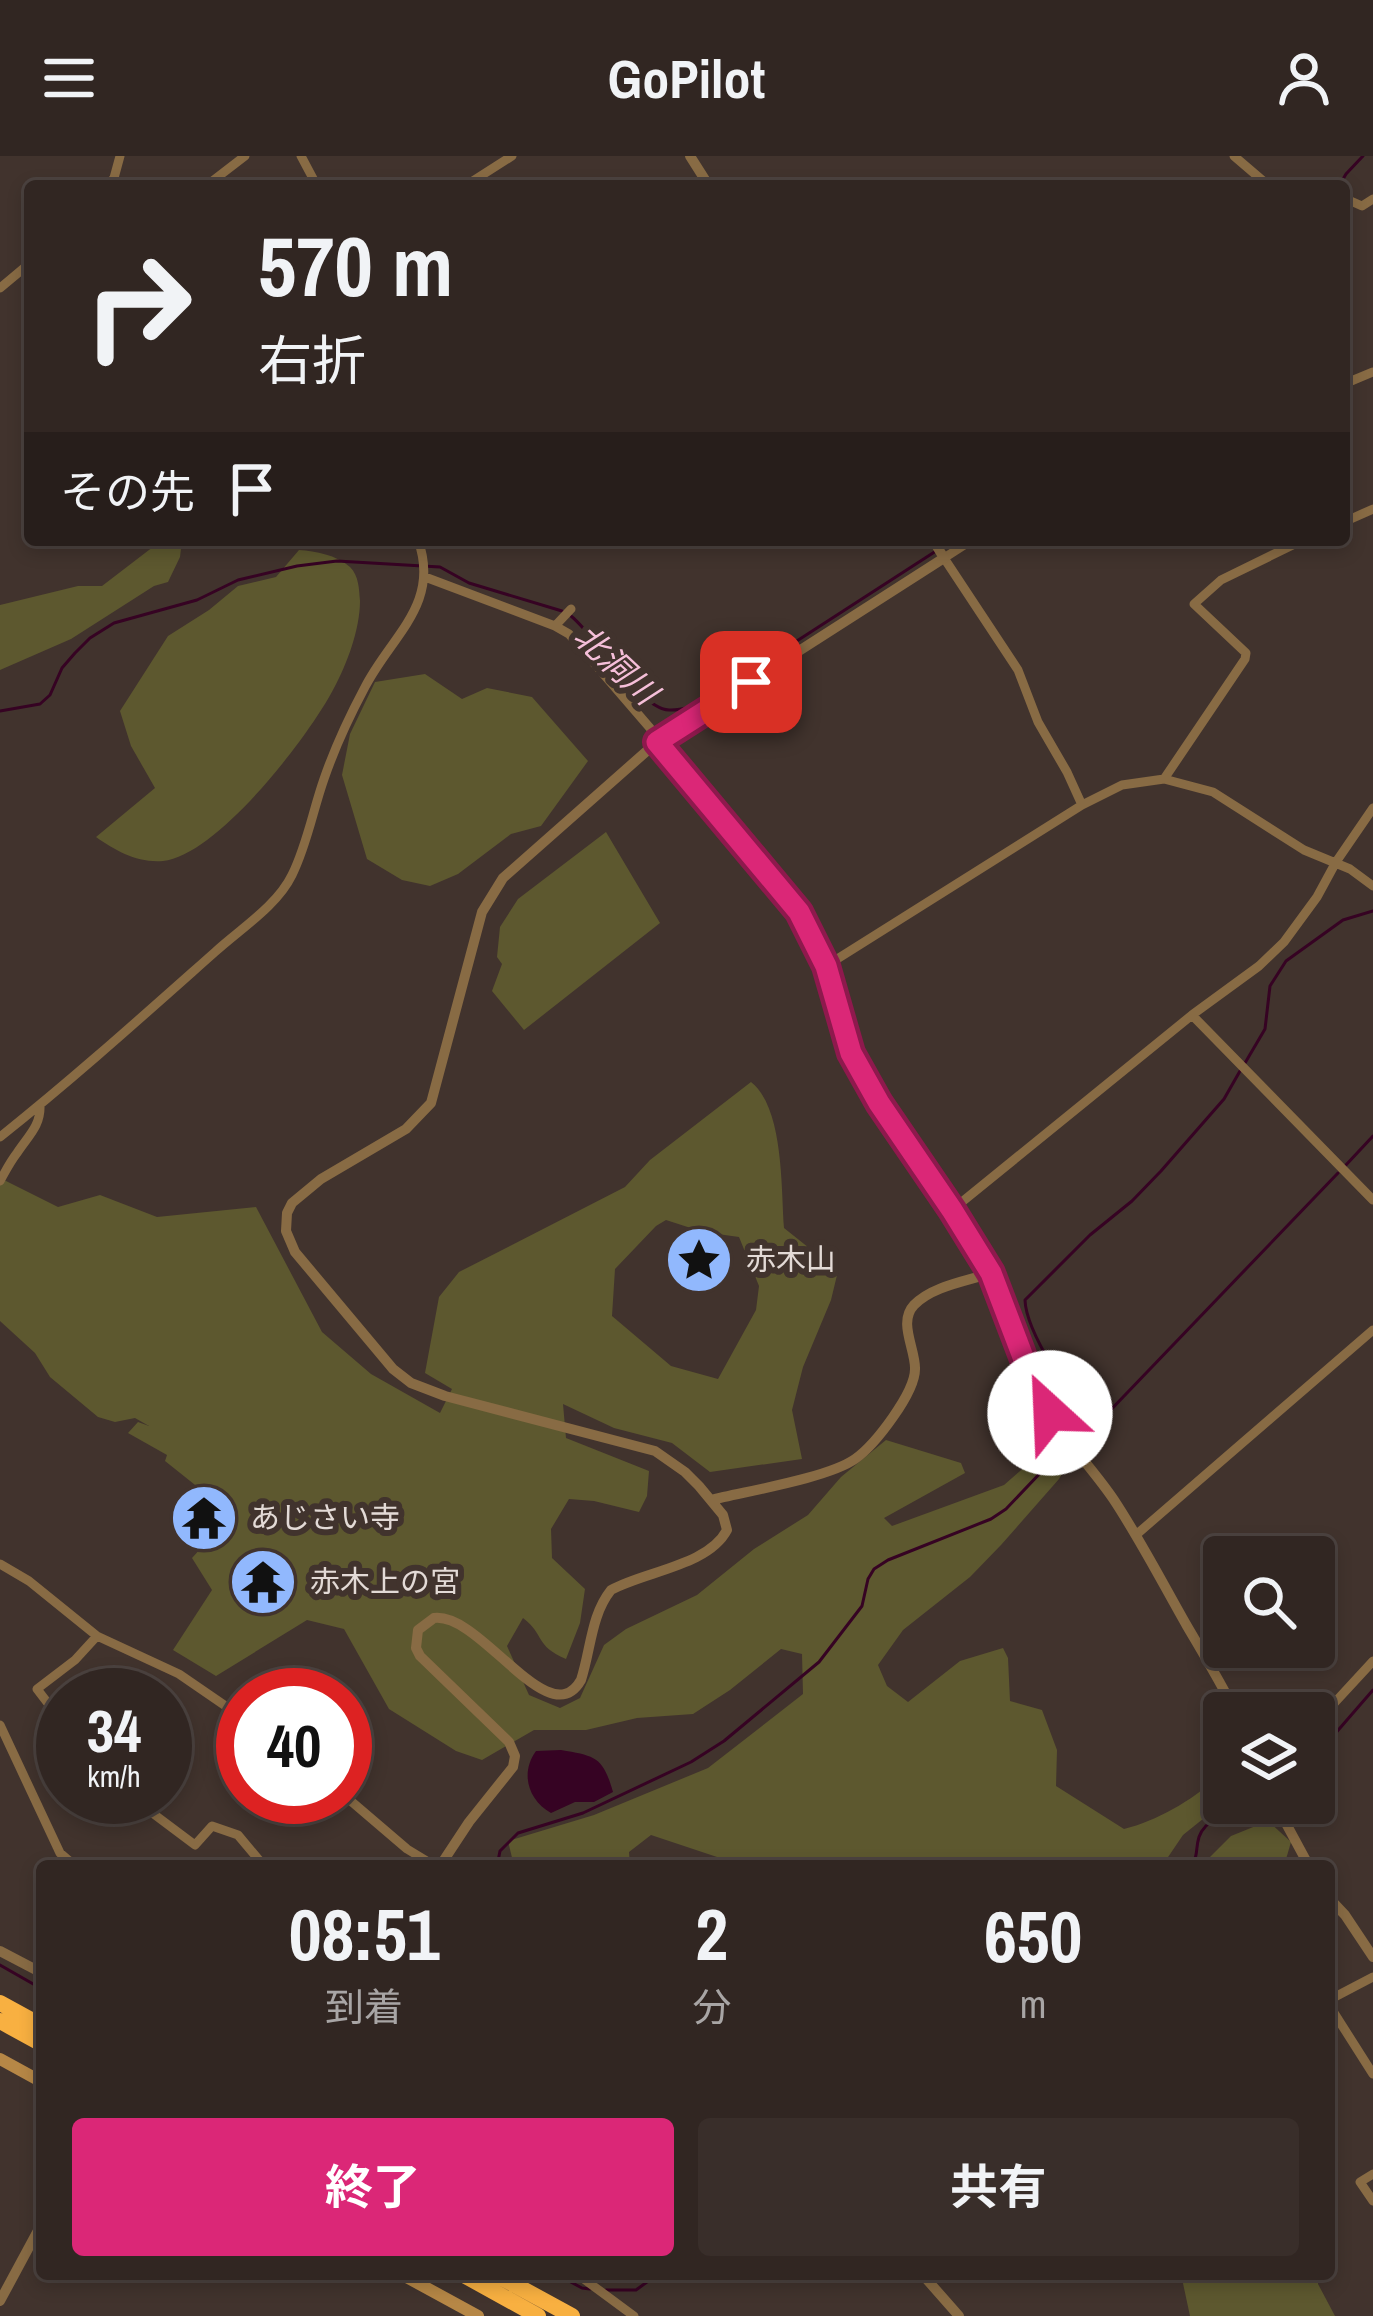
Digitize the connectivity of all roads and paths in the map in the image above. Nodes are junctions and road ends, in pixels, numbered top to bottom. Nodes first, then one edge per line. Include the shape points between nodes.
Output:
1 (245, 156) edge
2 (512, 156) edge
3 (1234, 156) edge
4 (214, 180) edge
5 (474, 180) edge
6 (1262, 180) edge
7 (24, 268) edge
8 (0, 288) edge
9 (419, 546) edge
10 (937, 546) edge
11 (963, 546) edge
12 (1291, 546) edge
13 (944, 558) junction
14 (425, 578) junction
15 (657, 742) junction
16 (1164, 779) junction
17 (1082, 806) junction
18 (1373, 808) edge
19 (1336, 862) junction
20 (1373, 886) edge
21 (826, 966) junction
22 (1192, 1015) junction
23 (40, 1106) junction
24 (0, 1137) edge
25 (312, 1166) dead end
26 (321, 1180) junction
27 (0, 1181) edge
28 (1373, 1200) edge
29 (952, 1210) junction
30 (991, 1273) junction
31 (1373, 1330) edge
32 (711, 1500) junction
33 (1137, 1534) junction
34 (0, 1564) edge
35 (97, 1636) junction
36 (1373, 1660) edge
37 (64, 1668) edge
38 (1226, 1692) edge
39 (216, 1697) edge
40 (1335, 1702) edge
41 (0, 1725) edge
42 (372, 1819) edge
43 (167, 1824) edge
44 (1286, 1824) edge
45 (68, 1860) edge
46 (259, 1860) edge
47 (427, 1860) edge
48 (442, 1860) edge
49 (1306, 1860) edge
50 (1335, 1904) edge
51 (0, 1951) edge
52 (1373, 1957) edge
53 (36, 1970) edge
54 (1373, 1977) edge
55 (1335, 1999) edge
56 (0, 2003) edge
57 (1335, 2013) edge
58 (0, 2021) edge
59 (36, 2023) edge
60 (36, 2041) edge
61 (0, 2059) edge
62 (1373, 2074) edge
63 (36, 2079) edge
64 (1373, 2174) edge
65 (1373, 2200) edge
66 (36, 2234) edge
67 (412, 2280) edge
68 (472, 2280) edge
69 (506, 2280) edge
70 (587, 2280) edge
71 (927, 2280) edge
72 (0, 2301) edge
73 (478, 2316) edge
74 (538, 2316) edge
75 (572, 2316) edge
76 (634, 2316) edge
77 (959, 2316) edge

1 - 4 street
2 - 5 street
3 - 6 street
7 - 8 street
9 - 14 street
10 - 13 street
11 - 13 street
12 - 16 street via 1221,580 1194,604 1245,659
13 - 15 street
13 - 17 street via 1018,670
14 - 15 street via 563,618
14 - 23 street via 401,636 344,727 291,878
15 - 21 street via 799,912
15 - 26 street via 489,896 431,1103 406,1129
16 - 17 street via 1122,785
16 - 19 street via 1213,793
17 - 21 street
18 - 19 street
19 - 20 street
19 - 22 street via 1284,942
21 - 29 street via 851,1053
22 - 28 street
22 - 29 street
23 - 24 street
23 - 27 street via 36,1128
25 - 26 street
26 - 32 street via 287,1213 288,1242 393,1369 430,1392 655,1451
29 - 30 street
30 - 32 street via 916,1302 908,1328 913,1383 862,1455
30 - 33 street via 1050,1413
31 - 33 street
32 - 48 street via 727,1530 719,1544 610,1590 581,1680 568,1694 542,1690 451,1619 434,1618 418,1630 420,1656 514,1756
33 - 38 street
34 - 35 street
35 - 37 street
35 - 39 street
36 - 40 street
41 - 45 street
42 - 47 street
43 - 46 street via 195,1845 212,1826 238,1835
44 - 49 street
50 - 52 street
51 - 53 street
54 - 55 street
56 - 59 highway
57 - 62 street
58 - 60 highway
61 - 63 main road
64 - 65 street via 1360,2182
66 - 72 street
67 - 73 main road
68 - 74 highway
69 - 75 highway
70 - 76 street
71 - 77 street

